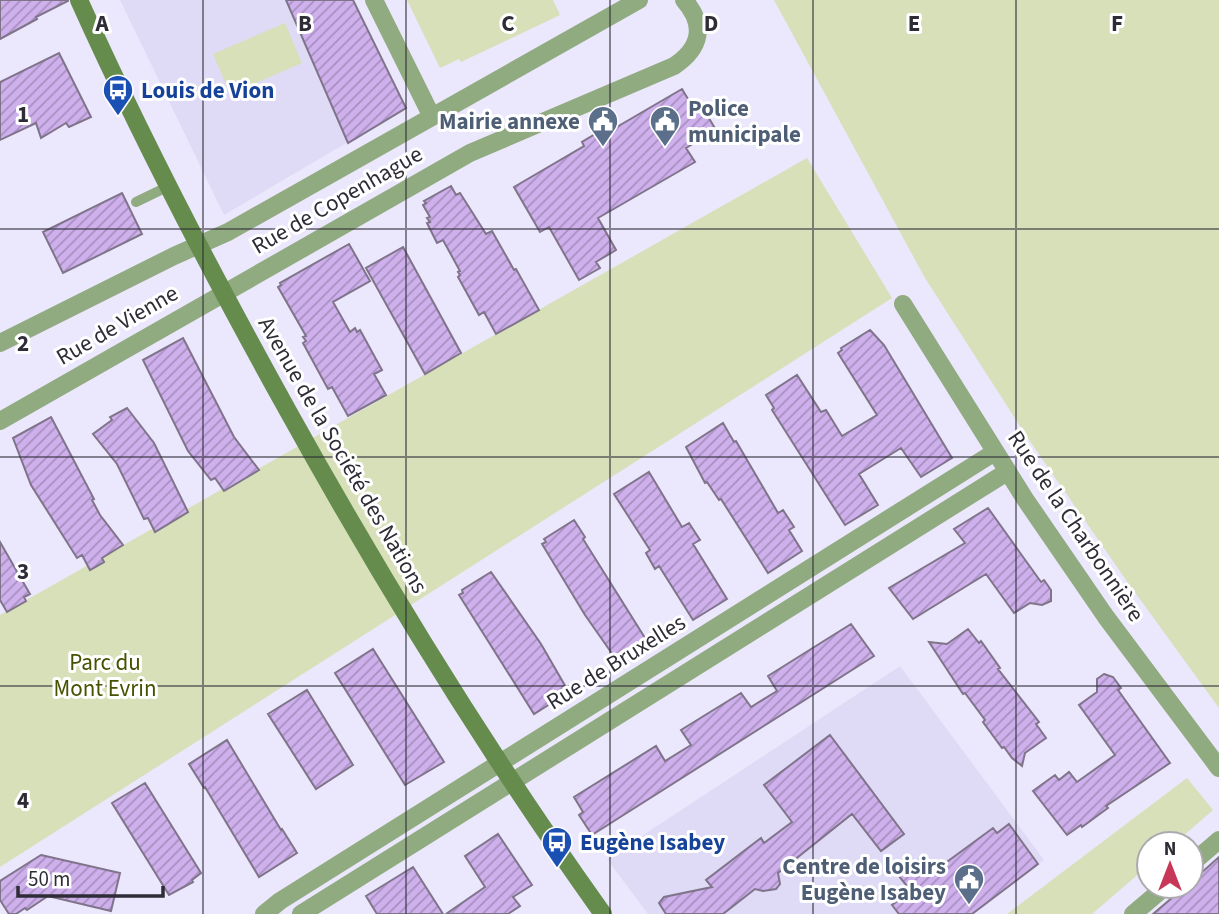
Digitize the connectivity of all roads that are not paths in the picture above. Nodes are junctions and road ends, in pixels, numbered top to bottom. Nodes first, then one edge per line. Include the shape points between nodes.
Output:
1 (79, 0) edge
2 (374, 0) edge
3 (639, 0) edge
4 (684, 0) edge
5 (432, 117) junction
6 (167, 187) junction
7 (136, 202) dead end
8 (198, 246) junction
9 (222, 293) junction
10 (903, 304) dead end
11 (0, 343) edge
12 (0, 421) edge
13 (995, 452) junction
14 (1007, 472) junction
15 (500, 763) junction
16 (1219, 768) edge
17 (512, 782) junction
18 (1219, 840) edge
19 (1205, 852) edge
20 (1150, 900) edge
21 (264, 914) edge
22 (301, 914) edge
23 (603, 914) edge
24 (1133, 914) edge

1 - 6 street, Avenue de la Société des Nations
2 - 5 street
3 - 5 street, Rue de Copenhague
4 - 9 street, Rue de Copenhague via 697,24 695,48 687,57 470,153
5 - 8 street, Rue de Copenhague
6 - 7 lane
6 - 8 street, Avenue de la Société des Nations
8 - 9 street, Avenue de la Société des Nations
8 - 11 street, Rue de Vienne
9 - 12 street, Rue de Vienne
9 - 15 street, Avenue de la Société des Nations via 381,574
10 - 13 street, Rue de la Charbonnière
13 - 14 street, Rue de la Charbonnière
13 - 15 street, Rue de Bruxelles
14 - 16 street, Rue de la Charbonnière via 1106,617
14 - 17 street, Rue de Bruxelles
15 - 17 street, Avenue de la Société des Nations
15 - 21 street, Rue de Bruxelles
17 - 22 street, Rue de Bruxelles
17 - 23 street, Avenue de la Société des Nations
18 - 19 street
20 - 24 street

